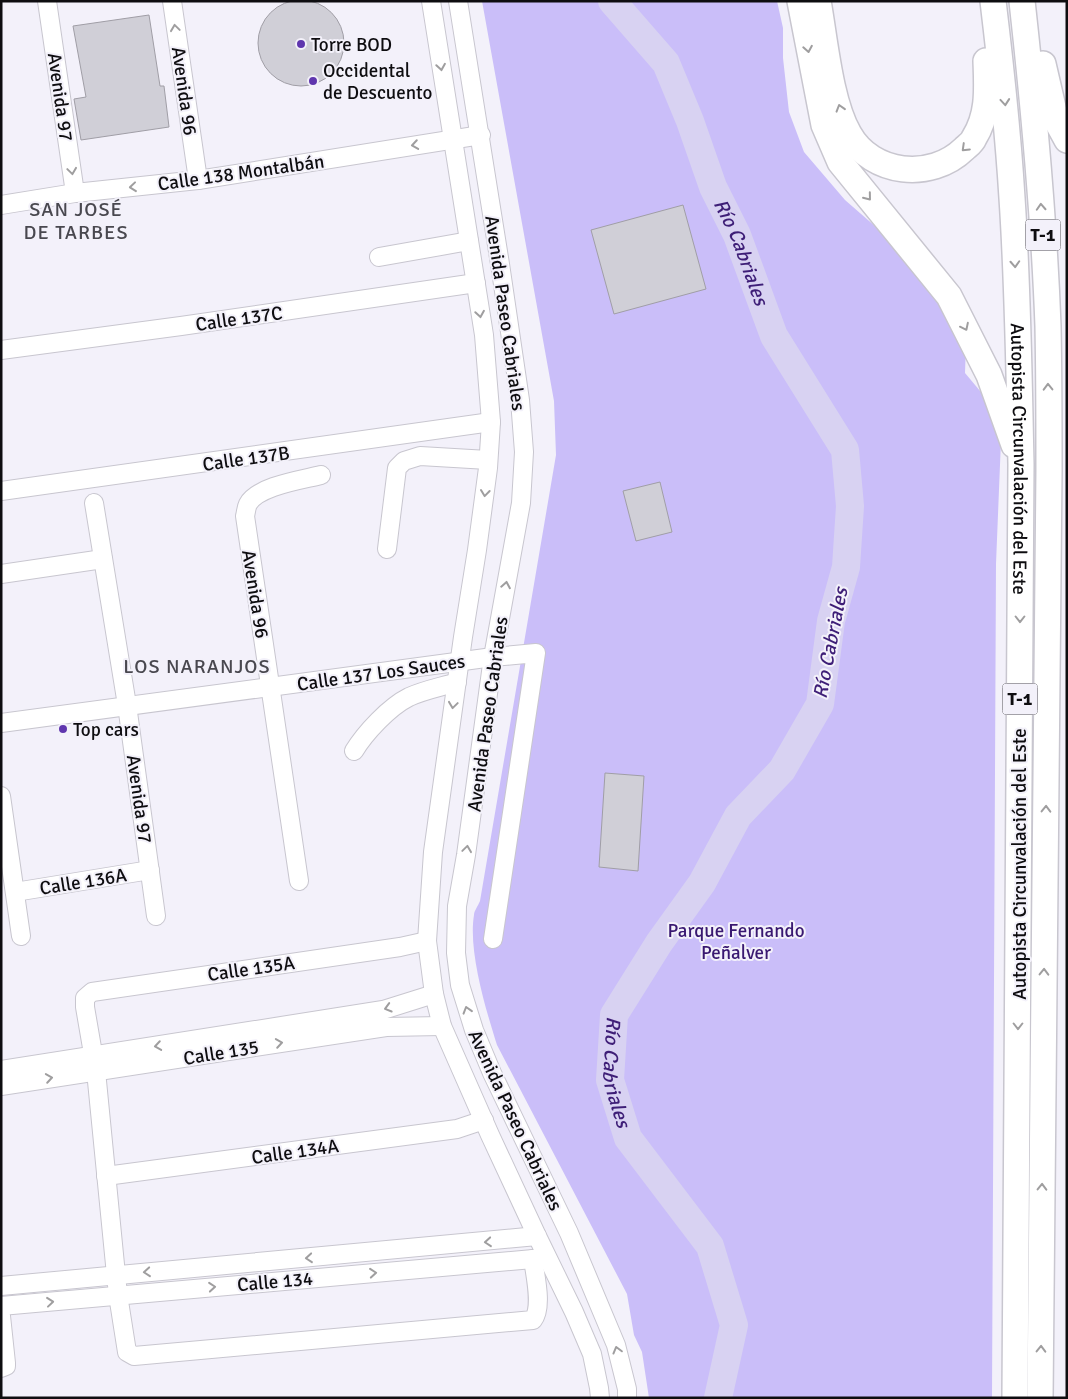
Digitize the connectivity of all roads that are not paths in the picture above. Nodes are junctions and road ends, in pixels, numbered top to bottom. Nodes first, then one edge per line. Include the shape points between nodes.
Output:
1 (47, 1) edge
2 (172, 1) edge
3 (431, 1) edge
4 (458, 1) edge
5 (800, 1) edge
6 (818, 1) edge
7 (991, 1) edge
8 (1024, 1) edge
9 (481, 135) junction
10 (452, 139) junction
11 (1067, 140) edge
12 (198, 180) junction
13 (75, 193) junction
14 (1, 205) edge
15 (469, 241) junction
16 (379, 257) dead end
17 (476, 283) junction
18 (1, 350) edge
19 (1067, 406) edge
20 (491, 422) junction
21 (488, 460) junction
22 (1021, 464) junction
23 (1049, 470) junction
24 (321, 475) dead end
25 (1, 491) edge
26 (94, 503) dead end
27 (386, 549) dead end
28 (103, 559) junction
29 (1, 574) edge
30 (494, 657) junction
31 (460, 662) junction
32 (457, 682) junction
33 (270, 686) junction
34 (127, 705) junction
35 (1, 723) edge
36 (354, 751) dead end
37 (1, 796) edge
38 (150, 870) junction
39 (299, 881) dead end
40 (15, 892) junction
41 (156, 916) dead end
42 (21, 936) dead end
43 (493, 940) dead end
44 (427, 941) junction
45 (434, 994) junction
46 (442, 1026) junction
47 (95, 1063) junction
48 (1, 1070) edge
49 (1, 1086) edge
50 (484, 1120) junction
51 (106, 1176) junction
52 (537, 1236) junction
53 (540, 1258) junction
54 (116, 1275) junction
55 (1, 1286) edge
56 (118, 1295) junction
57 (1, 1306) edge
58 (1, 1316) edge
59 (1, 1368) edge
60 (598, 1394) edge
61 (627, 1398) edge
62 (1015, 1398) edge
63 (1040, 1398) edge

1 -> 13 street, Avenida 97
12 -> 2 street, Avenida 96
3 -> 10 street, Avenida Paseo Cabriales
4 - 9 street, Avenida Paseo Cabriales
5 -> 22 highway via 824,125 840,162 949,296 989,375
7 -> 6 highway via 986,33 986,114 974,140 955,158 935,168 911,171 888,166 865,153 850,135 833,86
7 -> 22 highway, Autopista Circunvalación del Este / T-1 via 1004,87 1012,198
8 - 11 highway via 1040,45 1056,120
23 -> 8 highway, Autopista Circunvalación del Este / T-1 via 1048,326
9 - 10 street, Calle 138 Montalbán
30 -> 9 street, Avenida Paseo Cabriales via 521,503 524,452 520,400
10 -> 12 street, Calle 138 Montalbán
10 - 15 street, Avenida Paseo Cabriales
12 -> 13 street, Calle 138 Montalbán
13 - 14 street, Calle 138 Montalbán
15 - 16 street
15 - 17 street, Avenida Paseo Cabriales
17 - 18 street, Calle 137C
17 -> 20 street, Avenida Paseo Cabriales
19 - 23 highway
20 - 21 street, Avenida Paseo Cabriales
20 - 25 street, Calle 137B
21 - 27 street via 420,456 404,461 397,468
21 -> 31 street, Avenida Paseo Cabriales
22 -> 62 highway, Autopista Circunvalación del Este / T-1
63 -> 23 highway, Autopista Circunvalación del Este / T-1
24 - 33 street, Avenida 96 via 257,494 248,505 245,516
26 - 28 street, Avenida 97
28 - 29 street
28 - 34 street, Avenida 97
30 - 31 street, Calle 137 Los Sauces
30 - 43 street, Calle 137 Los Sauces via 536,653
61 -> 30 street, Avenida Paseo Cabriales via 616,1345 569,1233 492,1073 460,985 456,953 457,906
31 - 32 street, Avenida Paseo Cabriales
31 - 33 street, Calle 137 Los Sauces
32 - 36 street via 406,698 371,728
32 -> 44 street, Avenida Paseo Cabriales via 433,852
33 - 34 street, Calle 137 Los Sauces
33 - 39 street, Avenida 96
34 - 35 street, Calle 137 Los Sauces
34 - 38 street, Avenida 97
37 - 40 street
38 - 40 street, Calle 136A
38 - 41 street, Avenida 97
40 - 42 street
44 - 45 street, Avenida Paseo Cabriales
44 - 47 street, Calle 135A via 92,992 85,998 85,1007
45 - 46 street, Avenida Paseo Cabriales
45 -> 47 street, Calle 135 via 383,1010
47 -> 46 street, Calle 135 via 386,1027
46 - 50 street, Avenida Paseo Cabriales
47 - 48 street, Calle 135
49 -> 47 street, Calle 135
47 - 51 street
50 - 51 street, Calle 134A via 457,1129
50 - 52 street, Avenida Paseo Cabriales
51 - 54 street
52 - 53 street, Avenida Paseo Cabriales
52 -> 54 street, Calle 134
56 -> 53 street, Calle 134
53 - 56 street via 537,1314 533,1320 134,1356 127,1352
53 - 60 street, Avenida Paseo Cabriales via 574,1312 592,1354
54 - 55 street, Calle 134
54 - 56 street
57 -> 56 street, Calle 134
58 - 59 street via 6,1366

